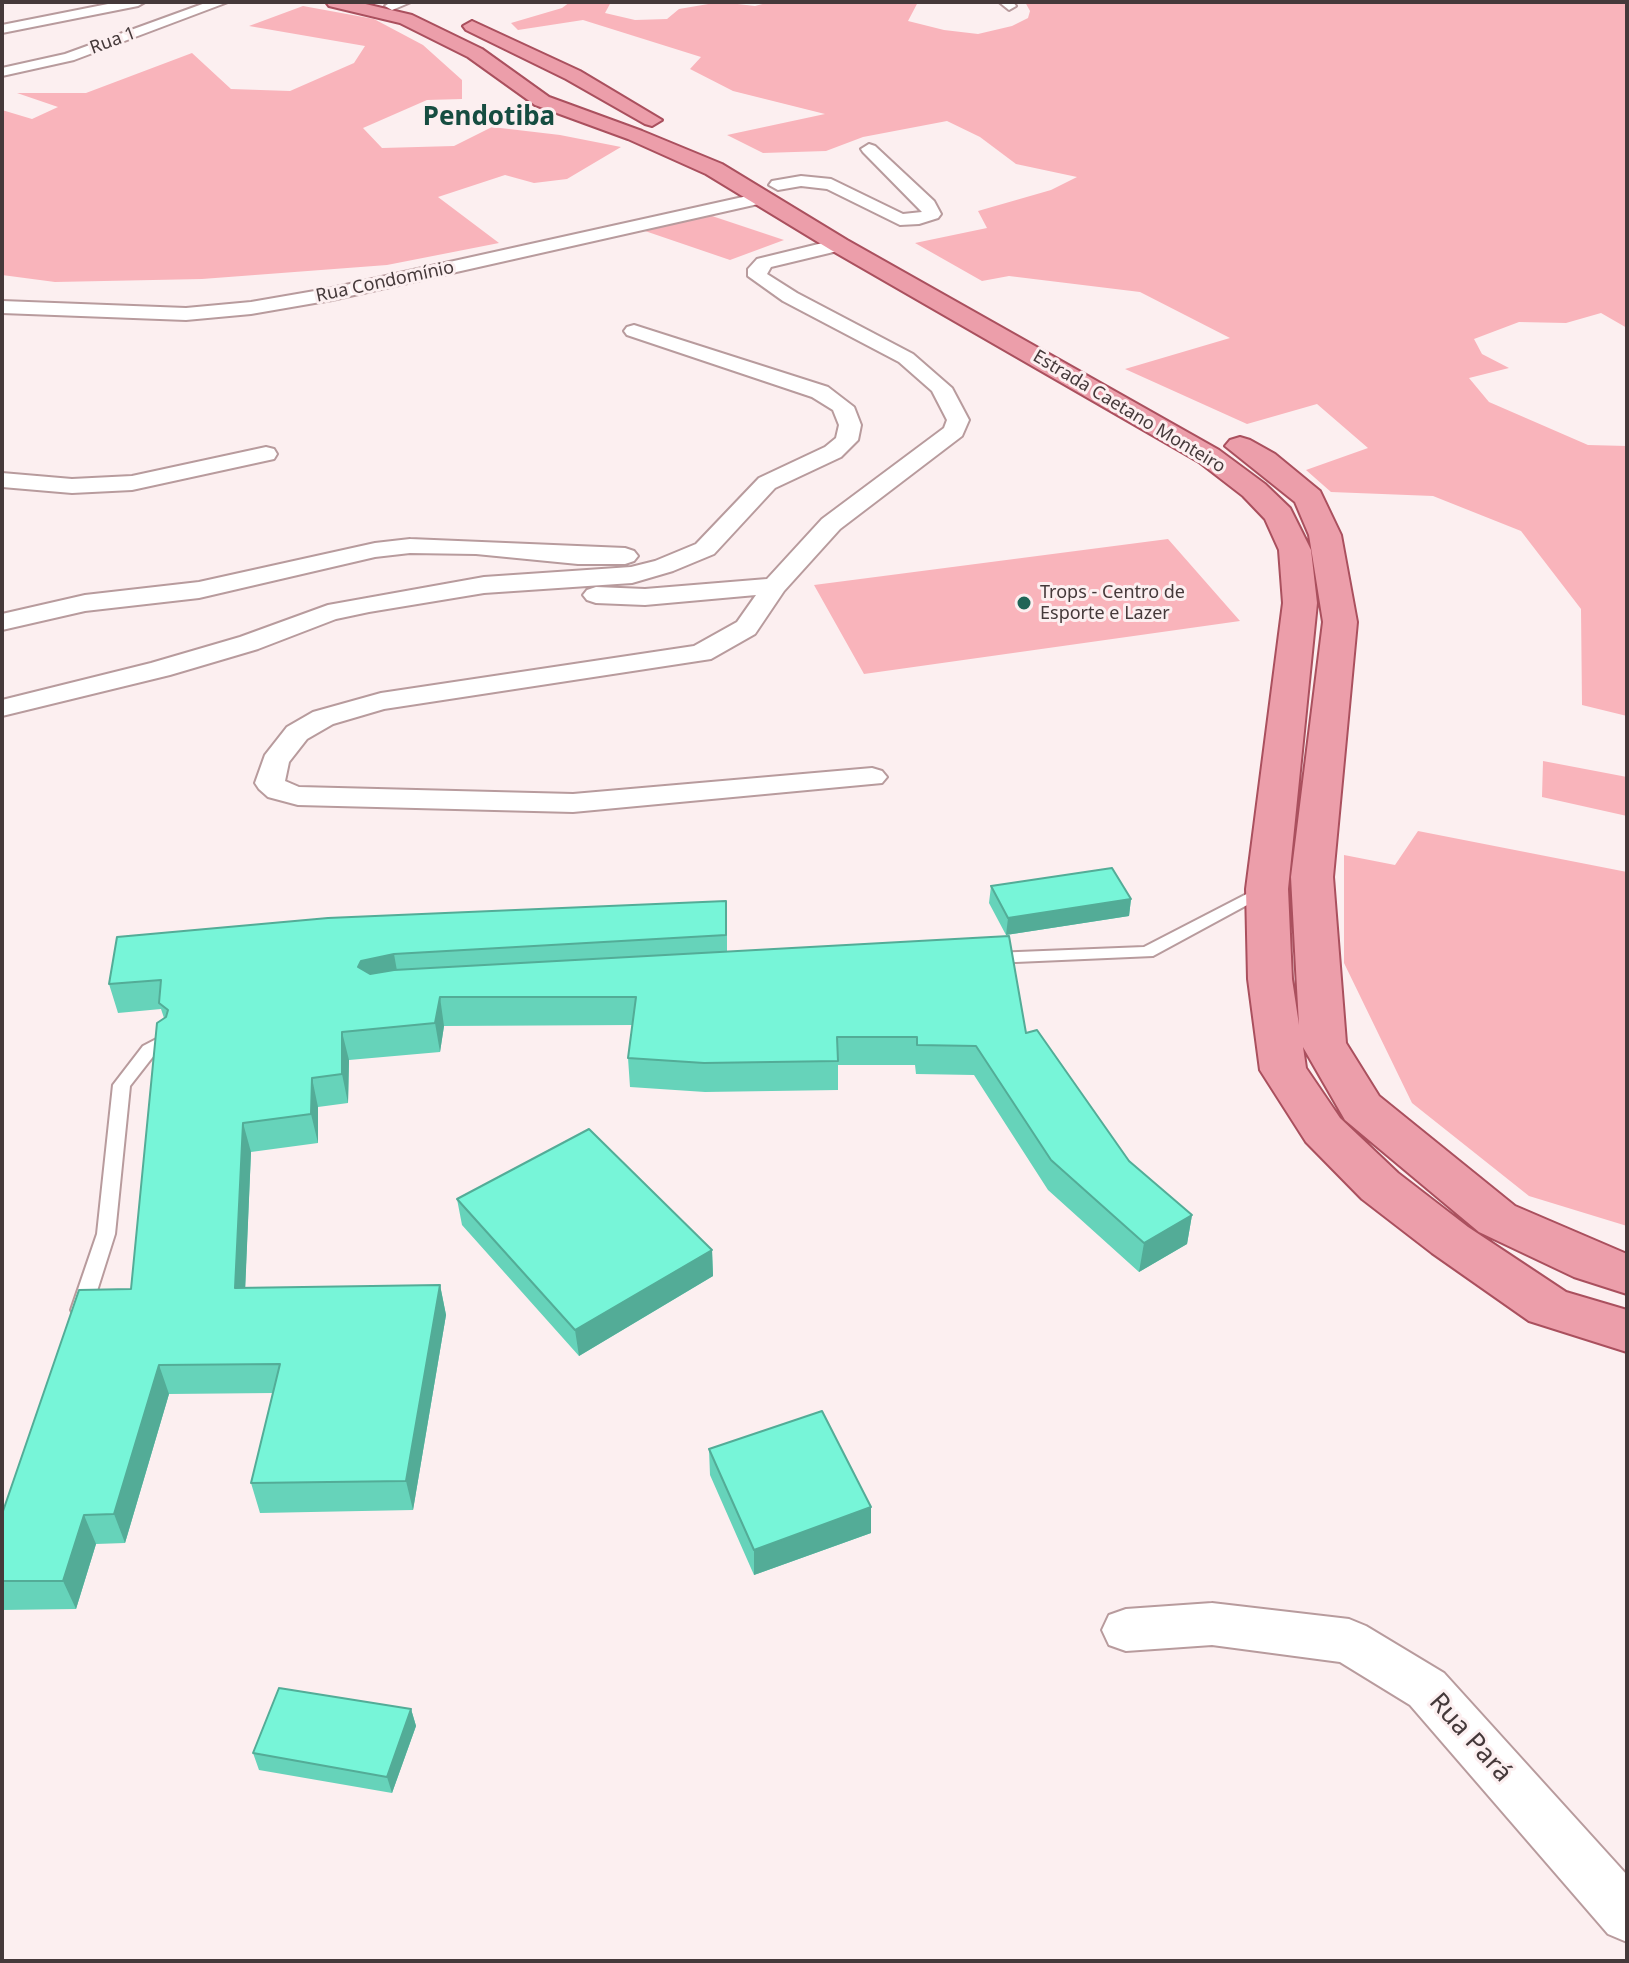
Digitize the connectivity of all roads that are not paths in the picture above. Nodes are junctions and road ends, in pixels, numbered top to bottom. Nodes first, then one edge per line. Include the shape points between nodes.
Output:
1 (138, 2) edge
2 (221, 2) edge
3 (335, 2) edge
4 (390, 3) edge
5 (2, 29) edge
6 (2, 72) edge
7 (573, 75) junction
8 (521, 84) junction
9 (627, 108) junction
10 (574, 114) junction
11 (869, 149) dead end
12 (770, 192) junction
13 (839, 245) junction
14 (2, 307) edge
15 (634, 331) dead end
16 (266, 454) dead end
17 (2, 480) edge
18 (705, 549) junction
19 (484, 585) junction
20 (775, 586) junction
21 (2, 622) edge
22 (2, 708) edge
23 (872, 777) dead end
24 (1267, 889) junction
25 (981, 958) edge
26 (166, 1040) edge
27 (1627, 1274) edge
28 (77, 1322) edge
29 (1627, 1331) edge
30 (1126, 1630) dead end
31 (1627, 1915) edge

1 - 5 street
2 - 6 street, Rua 1 via 69,57
3 - 8 main road, Estrada Caetano Monteiro via 406,19 475,53
4 - 7 main road, Estrada Caetano Monteiro via 491,32
7 - 8 main road via 557,85
7 - 9 main road, Estrada Caetano Monteiro
8 - 10 main road, Estrada Caetano Monteiro via 542,101
9 - 10 main road via 595,103
9 - 12 main road, Estrada Caetano Monteiro
10 - 12 main road, Estrada Caetano Monteiro
11 - 12 street, Rua Condomínio via 932,214 900,220 831,184 801,181
12 - 13 main road, Estrada Caetano Monteiro
12 - 14 street, Rua Condomínio via 348,291 251,308 186,314
12 - 27 main road, Estrada Caetano Monteiro via 1181,411 1264,460 1309,498 1325,535 1340,622 1312,877 1323,1043 1362,1108 1497,1219
13 - 20 street via 764,263 758,276 906,358 941,388 958,420 954,431 934,448 831,524
13 - 24 main road, Estrada Caetano Monteiro via 1209,456 1279,515 1295,550 1300,603
15 - 18 street via 820,392 843,407 850,425 847,440 833,452 767,483
16 - 17 street via 132,483 72,486
18 - 19 street via 632,575
18 - 21 street via 578,556 410,546 199,590 85,603
19 - 20 street via 645,597
19 - 22 street via 328,613 249,643
20 - 23 street via 746,628 701,653 381,701 323,718 297,733 275,761 270,783 298,796 573,803
24 - 25 lane via 1147,952
24 - 29 main road, Estrada Caetano Monteiro via 1270,979 1283,1070 1323,1130 1380,1186 1548,1307
26 - 28 lane via 149,1050 122,1085 106,1234
30 - 31 street, Rua Pará via 1212,1624 1349,1641 1427,1689

